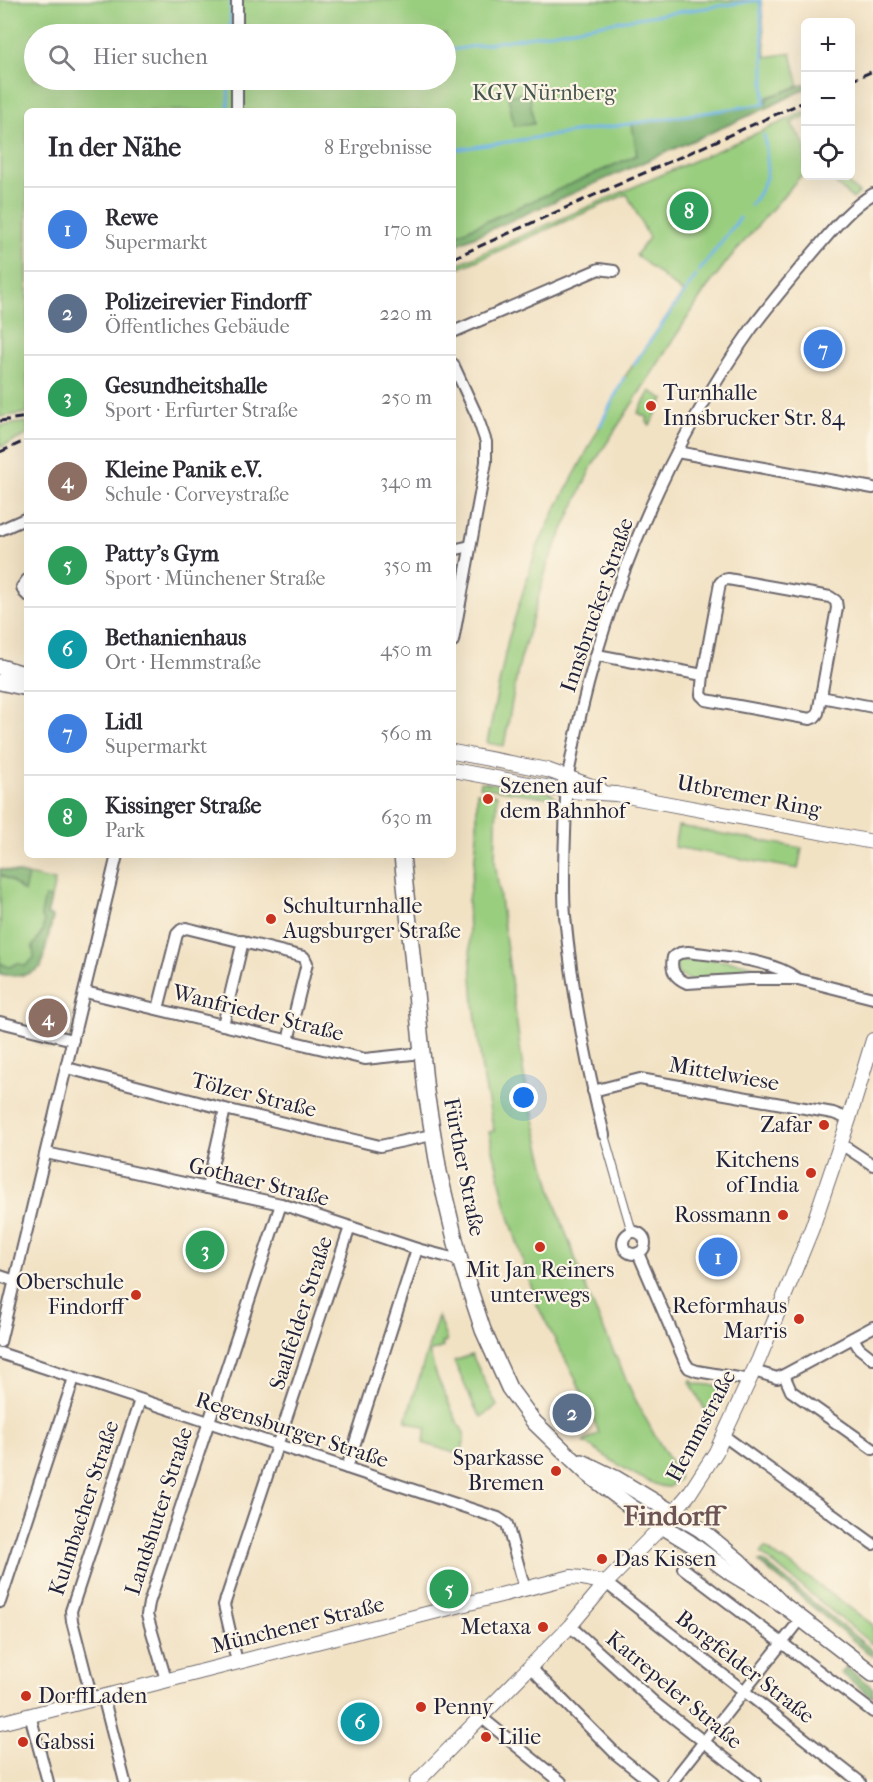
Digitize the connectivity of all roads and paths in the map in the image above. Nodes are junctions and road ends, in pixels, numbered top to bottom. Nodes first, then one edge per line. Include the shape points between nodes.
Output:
1 (237, 0) edge
2 (237, 24) edge
3 (237, 90) edge
4 (237, 108) edge
5 (873, 194) edge
6 (614, 271) dead end
7 (456, 331) edge
8 (456, 370) edge
9 (677, 452) junction
10 (873, 488) edge
11 (24, 519) edge
12 (0, 530) edge
13 (471, 546) junction
14 (456, 549) edge
15 (456, 625) edge
16 (597, 655) junction
17 (0, 667) edge
18 (24, 674) edge
19 (703, 675) junction
20 (0, 682) edge
21 (24, 687) edge
22 (821, 697) junction
23 (873, 707) edge
24 (456, 753) edge
25 (456, 770) edge
26 (567, 784) junction
27 (873, 842) edge
28 (116, 858) edge
29 (402, 858) edge
30 (243, 941) junction
31 (798, 980) junction
32 (85, 992) junction
33 (873, 998) edge
34 (158, 1009) junction
35 (0, 1022) edge
36 (223, 1025) junction
37 (73, 1040) junction
38 (873, 1040) edge
39 (288, 1041) junction
40 (422, 1053) junction
41 (67, 1068) junction
42 (592, 1091) junction
43 (225, 1109) junction
44 (849, 1119) junction
45 (432, 1135) junction
46 (603, 1135) joint
47 (841, 1144) junction
48 (46, 1153) junction
49 (873, 1165) edge
50 (207, 1188) junction
51 (281, 1204) junction
52 (350, 1227) junction
53 (632, 1232) junction
54 (417, 1249) junction
55 (638, 1253) junction
56 (460, 1260) junction
57 (0, 1276) edge
58 (15, 1281) junction
59 (873, 1327) edge
60 (853, 1338) junction
61 (0, 1342) edge
62 (0, 1353) edge
63 (873, 1359) edge
64 (752, 1375) junction
65 (784, 1376) junction
66 (74, 1378) junction
67 (140, 1400) junction
68 (208, 1422) junction
69 (724, 1436) junction
70 (276, 1445) junction
71 (873, 1449) edge
72 (569, 1456) junction
73 (347, 1468) junction
74 (674, 1513) junction
75 (662, 1526) junction
76 (873, 1544) edge
77 (683, 1568) dead end
78 (606, 1583) junction
79 (525, 1589) junction
80 (0, 1602) edge
81 (782, 1604) junction
82 (801, 1619) junction
83 (570, 1626) junction
84 (782, 1643) junction
85 (237, 1662) junction
86 (530, 1667) junction
87 (873, 1674) edge
88 (166, 1680) junction
89 (744, 1691) junction
90 (97, 1698) junction
91 (873, 1712) edge
92 (30, 1715) junction
93 (481, 1717) junction
94 (0, 1722) edge
95 (704, 1742) junction
96 (48, 1782) edge
97 (125, 1782) edge
98 (417, 1782) edge
99 (561, 1782) edge
100 (651, 1782) edge
101 (672, 1782) edge
102 (754, 1782) edge
103 (860, 1782) edge

1 - 2 street
3 - 4 street
5 - 9 street, Innsbrucker Straße via 832,231 770,305 730,360
6 - 7 street via 599,269
8 - 13 street via 486,442
9 - 10 street
9 - 16 street, Innsbrucker Straße via 631,555
11 - 12 street
13 - 14 street
13 - 15 street
16 - 19 street
16 - 26 street, Innsbrucker Straße
17 - 18 main road
19 - 22 street via 701,694 706,699 810,719 818,713
19 - 22 street via 723,580 830,597 837,608
20 - 21 main road
22 - 23 street
24 - 26 street, Utbremer Ring via 547,770
25 - 26 street, Utbremer Ring
26 - 27 street, Utbremer Ring
26 - 42 street, Innsbrucker Straße via 565,915
28 - 32 street
29 - 40 main road, Fürther Straße
30 - 34 street via 181,930
30 - 36 street
30 - 39 street via 304,957 307,963
31 - 31 street via 777,968 688,952 673,957 671,966 679,980 687,983
31 - 33 street
32 - 34 street, Wanfrieder Straße
32 - 37 street
34 - 36 street, Wanfrieder Straße
35 - 37 street
36 - 39 street, Wanfrieder Straße
37 - 41 street
38 - 44 street, Hemmstraße
39 - 40 street, Wanfrieder Straße via 365,1059
40 - 45 main road, Fürther Straße
41 - 43 street, Tölzer Straße
41 - 48 street
42 - 44 street, Mittelwiese via 640,1078
42 - 46 street, Innsbrucker Straße
43 - 45 street, Tölzer Straße via 380,1146
43 - 50 street
44 - 47 street, Hemmstraße
45 - 56 main road, Fürther Straße
46 - 53 street
47 - 49 street
47 - 64 street, Hemmstraße via 812,1228
48 - 50 street, Gothaer Straße
48 - 58 street
50 - 51 street, Gothaer Straße
51 - 52 street, Gothaer Straße
51 - 68 street, Landshuter Straße
52 - 54 street, Gothaer Straße
52 - 70 street, Saalfelder Straße
53 - 55 street via 642,1235 645,1241
53 - 55 street via 624,1238 623,1245 630,1253
54 - 56 street, Gothaer Straße
54 - 73 street
55 - 64 street via 689,1368
56 - 72 main road, Fürther Straße via 483,1330 509,1388 534,1422
57 - 58 street
58 - 61 street
59 - 60 street
60 - 63 street
60 - 65 street
62 - 66 street, Regensburger Straße
64 - 65 street
64 - 69 street, Hemmstraße
65 - 71 street via 791,1391
66 - 67 street, Regensburger Straße
66 - 80 street
67 - 68 street, Regensburger Straße
67 - 90 street, Kulmbacher Straße via 71,1611
68 - 70 street, Regensburger Straße
68 - 88 street, Landshuter Straße via 147,1615
69 - 74 street, Hemmstraße
69 - 76 street
70 - 73 street, Regensburger Straße
70 - 85 street, Saalfelder Straße via 224,1605
72 - 74 main road, Fürther Straße
72 - 75 main road, Fürther Straße via 631,1507
73 - 79 street, Regensburger Straße via 507,1524
74 - 75 street, Hemmstraße
74 - 81 main road, Fürther Straße via 739,1561
75 - 78 street, Hemmstraße
75 - 81 main road, Fürther Straße
77 - 84 street
78 - 79 street, Münchener Straße via 571,1577
78 - 83 street, Hemmstraße
78 - 89 street, Borgfelder Straße
79 - 85 street, Münchener Straße
81 - 82 main road
82 - 84 street
82 - 87 main road
83 - 86 street, Hemmstraße
83 - 95 street, Katrepeler Straße
84 - 89 street
84 - 91 street
85 - 88 street, Münchener Straße
86 - 93 street, Hemmstraße
86 - 100 street via 616,1754
88 - 90 street, Münchener Straße
89 - 95 street
89 - 103 street, Borgfelder Straße
90 - 92 street, Münchener Straße
90 - 97 street, Kulmbacher Straße
92 - 94 street, Münchener Straße
92 - 96 street
93 - 98 street, Hemmstraße
93 - 99 street
95 - 101 street
95 - 102 street, Katrepeler Straße

